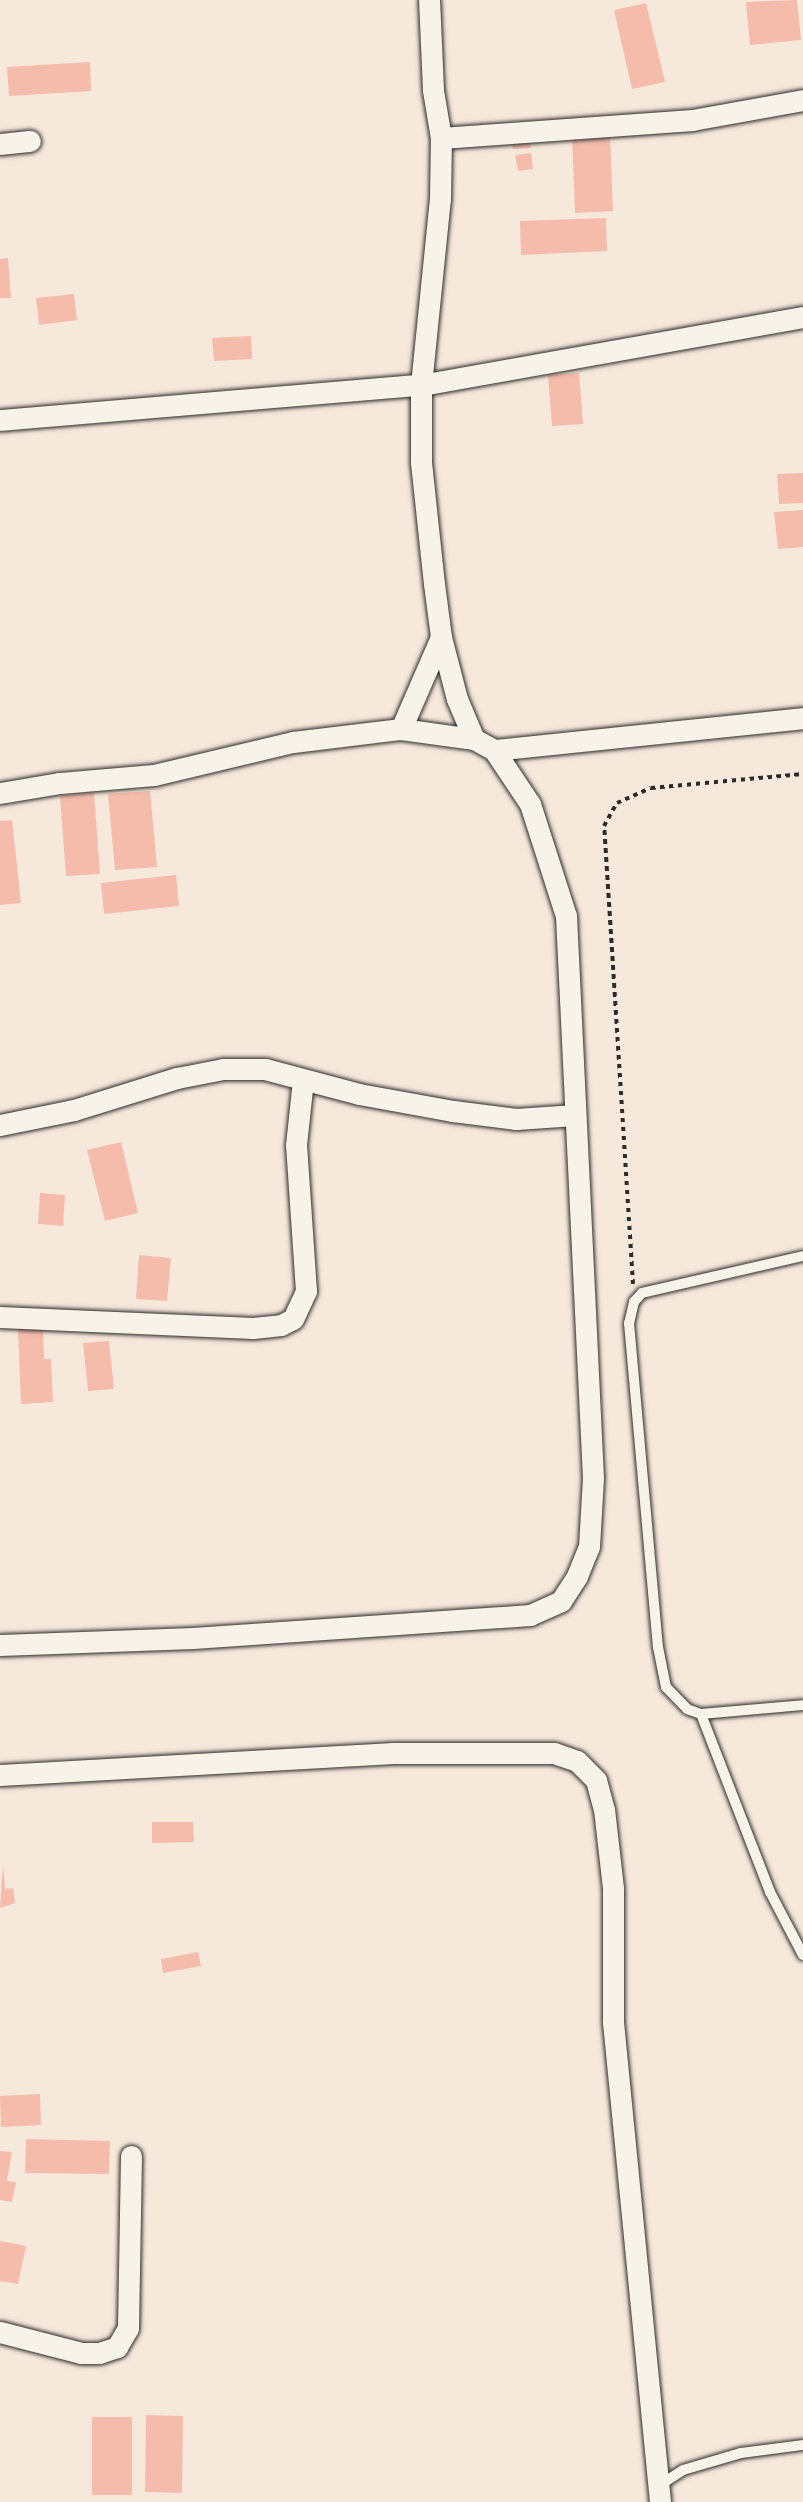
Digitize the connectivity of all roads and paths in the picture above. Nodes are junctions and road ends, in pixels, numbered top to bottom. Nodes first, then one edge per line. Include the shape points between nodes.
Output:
1 (429, 0) edge
2 (803, 100) edge
3 (441, 138) junction
4 (30, 141) dead end
5 (0, 144) edge
6 (803, 317) edge
7 (421, 385) junction
8 (0, 420) edge
9 (441, 637) junction
10 (803, 718) edge
11 (401, 729) junction
12 (474, 739) junction
13 (494, 750) junction
14 (803, 774) edge
15 (0, 793) edge
16 (303, 1080) junction
17 (575, 1115) junction
18 (0, 1125) edge
19 (803, 1256) edge
20 (634, 1302) junction
21 (0, 1317) edge
22 (0, 1645) edge
23 (803, 1706) edge
24 (701, 1714) junction
25 (0, 1775) edge
26 (803, 1955) edge
27 (132, 2156) dead end
28 (0, 2332) edge
29 (803, 2445) edge
30 (660, 2493) edge

1 - 3 street via 433,90
2 - 3 street via 692,120
3 - 7 street via 440,199
4 - 5 street
6 - 7 street
7 - 8 street
7 - 9 street via 421,462
9 - 11 street
9 - 12 street via 457,699
10 - 13 street
11 - 12 street
11 - 15 street via 293,742 154,775
12 - 13 street
13 - 17 street via 530,804 566,916
14 - 20 path via 651,788 617,803 604,826
16 - 17 street via 453,1111 516,1119
16 - 18 street via 265,1069 224,1068 53,1115
16 - 21 street via 297,1144 306,1291 293,1319 281,1325 253,1328
17 - 22 street via 591,1525 589,1547 561,1602 530,1615 448,1623
19 - 20 lane via 642,1293
20 - 24 lane via 629,1323 658,1647 666,1687 687,1709
23 - 24 lane
24 - 26 lane via 770,1892
25 - 30 street via 393,1754 554,1754 577,1761 596,1780 604,1809 613,1888 613,2022
27 - 28 street via 128,2328 117,2347 81,2353
29 - 30 lane via 741,2453 683,2470

